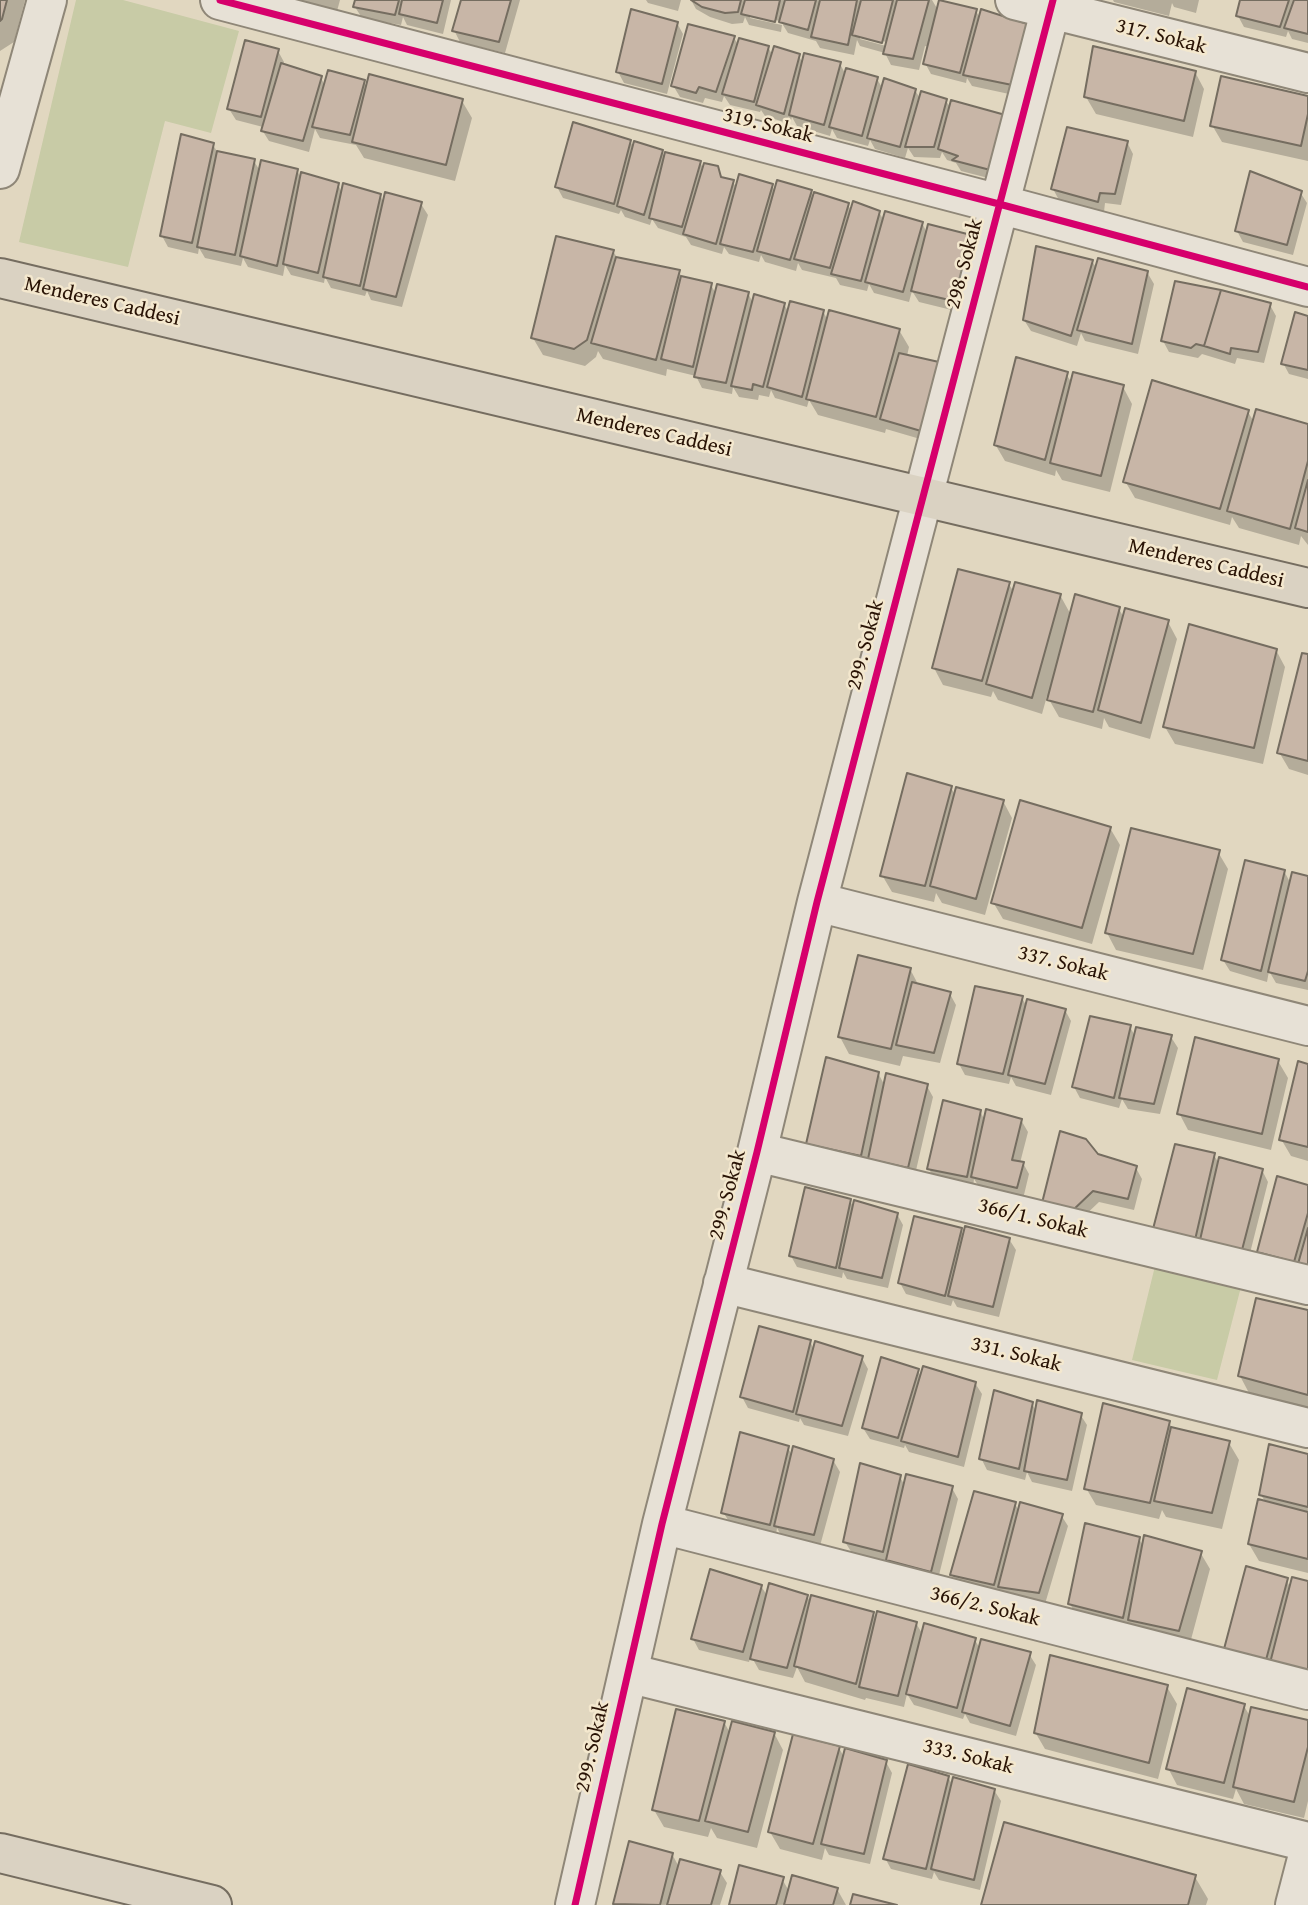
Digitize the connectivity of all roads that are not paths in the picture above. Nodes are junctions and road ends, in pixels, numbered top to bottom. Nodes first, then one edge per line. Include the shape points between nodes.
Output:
1 (47, 0) edge
2 (220, 0) edge
3 (1014, 0) edge
4 (1052, 5) edge
5 (1308, 73) edge
6 (0, 169) edge
7 (999, 204) junction
8 (0, 278) edge
9 (1308, 287) edge
10 (923, 496) junction
11 (1308, 588) edge
12 (817, 902) junction
13 (1308, 1026) edge
14 (757, 1152) junction
15 (723, 1283) junction
16 (1308, 1285) edge
17 (1308, 1428) edge
18 (662, 1524) junction
19 (628, 1673) junction
20 (1308, 1690) edge
21 (1308, 1842) edge
22 (0, 1853) edge
23 (1308, 1855) edge
24 (212, 1905) edge
25 (575, 1905) edge
26 (1295, 1905) edge

1 - 6 street
2 - 7 street, 319. Sokak
3 - 4 street, 317. Sokak
4 - 5 street, 317. Sokak
4 - 7 street, 298. Sokak
7 - 9 street, 319. Sokak
7 - 10 street, 298. Sokak
8 - 10 main road, Menderes Caddesi
10 - 11 main road, Menderes Caddesi
10 - 12 street, 299. Sokak
12 - 13 street, 337. Sokak
12 - 14 street, 299. Sokak
14 - 15 street, 299. Sokak
14 - 16 street, 366/1. Sokak
15 - 17 street, 331. Sokak
15 - 18 street, 299. Sokak
18 - 19 street, 299. Sokak
18 - 20 street, 366/2. Sokak
19 - 21 street, 333. Sokak
19 - 25 street, 299. Sokak
22 - 24 main road
23 - 26 street

